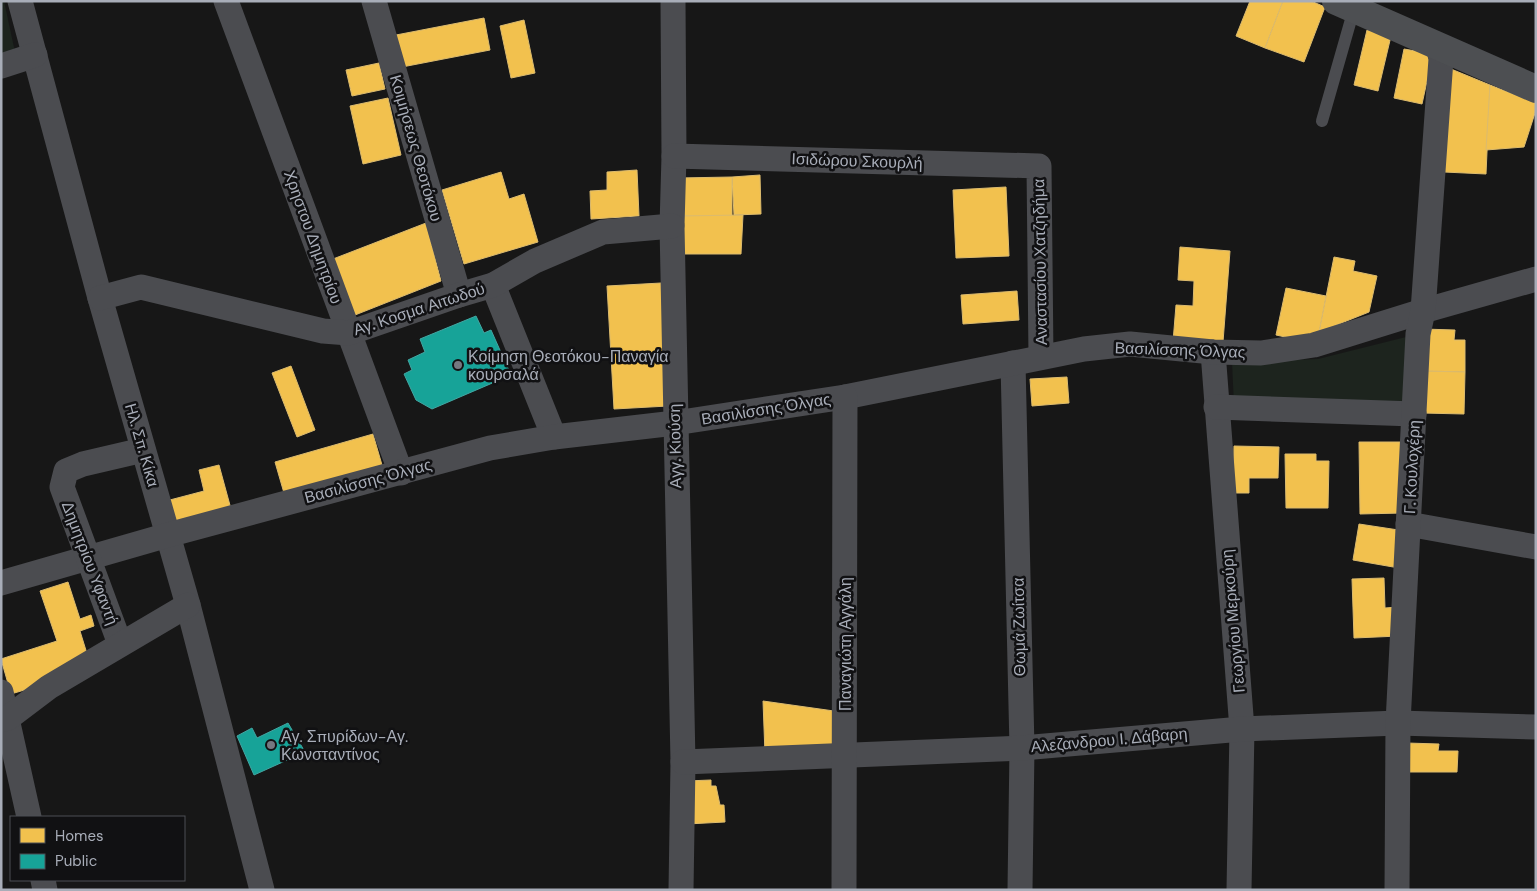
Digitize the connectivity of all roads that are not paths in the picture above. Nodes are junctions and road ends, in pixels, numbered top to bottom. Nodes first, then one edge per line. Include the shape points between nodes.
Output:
1 (20, 1) edge
2 (226, 1) edge
3 (374, 1) edge
4 (673, 1) edge
5 (1345, 5) edge
6 (1438, 46) junction
7 (35, 54) junction
8 (1, 66) edge
9 (1536, 89) edge
10 (1322, 121) dead end
11 (674, 156) junction
12 (1039, 166) joint
13 (672, 226) junction
14 (1536, 279) edge
15 (493, 285) junction
16 (459, 295) junction
17 (100, 298) junction
18 (1423, 310) junction
19 (349, 333) junction
20 (1213, 352) junction
21 (1041, 357) junction
22 (1013, 363) junction
23 (845, 397) junction
24 (1216, 407) junction
25 (1414, 414) junction
26 (675, 423) junction
27 (554, 438) junction
28 (143, 450) junction
29 (400, 473) junction
30 (1408, 524) junction
31 (168, 535) junction
32 (1536, 547) edge
33 (89, 557) junction
34 (1, 583) edge
35 (188, 605) junction
36 (120, 644) junction
37 (1, 692) edge
38 (4, 719) edge
39 (1398, 723) junction
40 (1536, 727) edge
41 (1242, 729) junction
42 (1022, 748) junction
43 (845, 756) junction
44 (683, 762) junction
45 (29, 816) edge
46 (262, 890) edge
47 (681, 890) edge
48 (844, 890) edge
49 (1020, 890) edge
50 (1240, 890) edge
51 (1397, 890) edge

1 - 7 street, Ηλ. Σπ. Κίκα
2 - 19 street, Χρηστου Δημητρίου
3 - 16 street, Κοιμήσεως Θεοτόκου
4 - 11 street, Αγγ. Κιούση
5 - 6 main road
5 - 10 lane
6 - 9 main road
6 - 18 street, Γ. Κουλοχέρη via 1442,59
7 - 8 street
7 - 17 street, Ηλ. Σπ. Κίκα
11 - 12 street, Ισιδώρου Σκουρλή
11 - 13 street, Αγγ. Κιούση
12 - 21 street, Αναστασίου Χατζηδήμα
13 - 15 street, Αγ. Κοσμα Αιτωδού via 602,232 535,261
13 - 26 street, Αγγ. Κιούση
14 - 18 street, Βασιλίσσης Όλγας
15 - 16 street, Αγ. Κοσμα Αιτωδού
15 - 27 street
16 - 19 street, Αγ. Κοσμα Αιτωδού
17 - 19 street, Αγ. Κοσμα Αιτωδού via 141,287 323,331
17 - 28 street, Ηλ. Σπ. Κίκα
18 - 20 street, Βασιλίσσης Όλγας via 1314,345 1261,353
18 - 25 street, Γ. Κουλοχέρη via 1418,334
19 - 29 street, Χρηστου Δημητρίου
20 - 21 street, Βασιλίσσης Όλγας via 1130,344
20 - 24 street, Γεωργίου Μερκούρη
21 - 22 street, Βασιλίσσης Όλγας
22 - 23 street, Βασιλίσσης Όλγας
22 - 42 street, Θωμά Ζωίτσα
23 - 26 street, Βασιλίσσης Όλγας
23 - 43 street, Παναγιώτη Αγγάλη
24 - 25 street
24 - 41 street, Γεωργίου Μερκούρη
25 - 30 street, Γ. Κουλοχέρη
26 - 27 street, Βασιλίσσης Όλγας
26 - 44 street, Αγγ. Κιούση
27 - 29 street, Βασιλίσσης Όλγας via 490,448
28 - 31 street, Ηλ. Σπ. Κίκα
28 - 33 street, Δημητρίου Υφαντή via 66,471 62,487
29 - 31 street, Βασιλίσσης Όλγας
30 - 32 street
30 - 39 street, Γ. Κουλοχέρη
31 - 33 street, Βασιλίσσης Όλγας
31 - 35 street, Ηλ. Σπ. Κίκα
33 - 34 street, Βασιλίσσης Όλγας
33 - 36 street, Δημητρίου Υφαντή
35 - 36 street
35 - 46 street, Ηλ. Σπ. Κίκα
36 - 38 street
37 - 38 street
38 - 45 street
39 - 40 street, Αλεζανδρου Ι. Δάβαρη
39 - 41 street, Αλεζανδρου Ι. Δάβαρη
39 - 51 street, Γ. Κουλοχέρη
41 - 42 street, Αλεζανδρου Ι. Δάβαρη
41 - 50 street, Γεωργίου Μερκούρη
42 - 43 street, Αλεζανδρου Ι. Δάβαρη
42 - 49 street, Θωμά Ζωίτσα
43 - 44 street, Αλεζανδρου Ι. Δάβαρη
43 - 48 street, Παναγιώτη Αγγάλη
44 - 47 street, Αγγ. Κιούση

